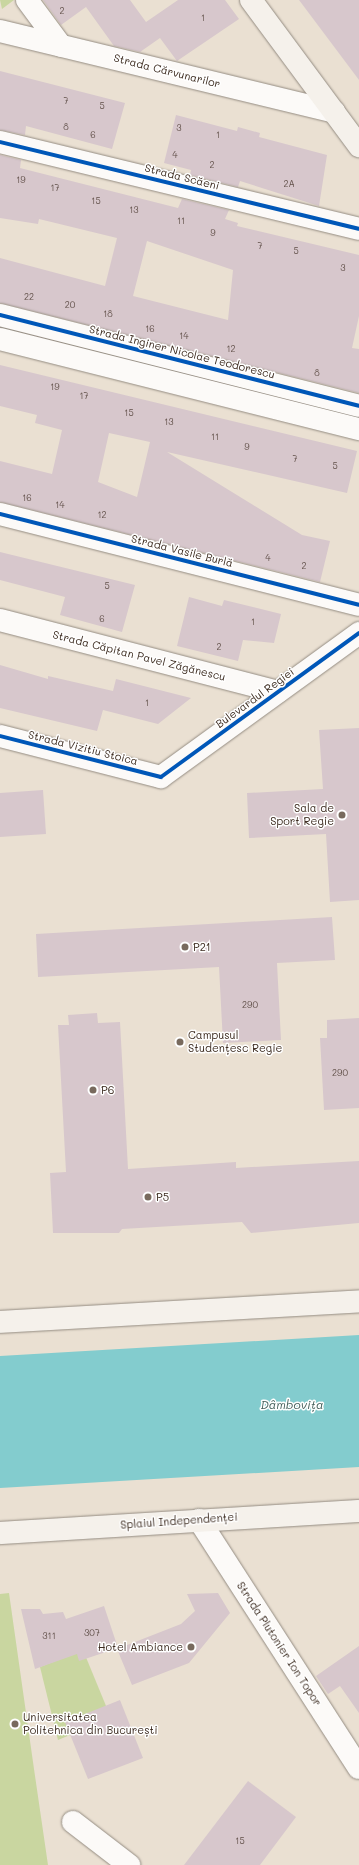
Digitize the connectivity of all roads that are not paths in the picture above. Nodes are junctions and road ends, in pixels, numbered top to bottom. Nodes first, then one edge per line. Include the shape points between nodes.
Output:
1 (27, 0) edge
2 (251, 0) edge
3 (0, 31) edge
4 (61, 46) junction
5 (334, 112) junction
6 (0, 142) edge
7 (359, 146) edge
8 (359, 229) edge
9 (0, 315) edge
10 (0, 340) edge
11 (359, 406) edge
12 (359, 429) edge
13 (0, 514) edge
14 (359, 605) edge
15 (0, 620) edge
16 (359, 633) edge
17 (278, 692) junction
18 (0, 736) edge
19 (161, 777) joint
20 (359, 1301) edge
21 (0, 1322) edge
22 (359, 1511) edge
23 (200, 1520) junction
24 (0, 1533) edge
25 (359, 1768) edge
26 (73, 1822) dead end
27 (129, 1865) edge

1 - 4 street
2 - 5 main road
3 - 4 street, Strada Cărvunarilor
4 - 5 street, Strada Cărvunarilor
5 - 7 main road
6 - 8 street, Strada Scăeni
9 - 11 street, Strada Inginer Nicolae Teodorescu
10 - 12 street
13 - 14 street, Strada Vasile Burlă
15 - 17 street, Strada Căpitan Pavel Zăgănescu
16 - 17 street, Bulevardul Regiei
17 - 19 street, Bulevardul Regiei
18 - 19 street, Strada Vizitiu Stoica
20 - 21 main road
22 - 23 main road, Splaiul Independenței
23 - 24 main road, Splaiul Independenței
23 - 25 street, Strada Plutonier Ion Topor
26 - 27 street

